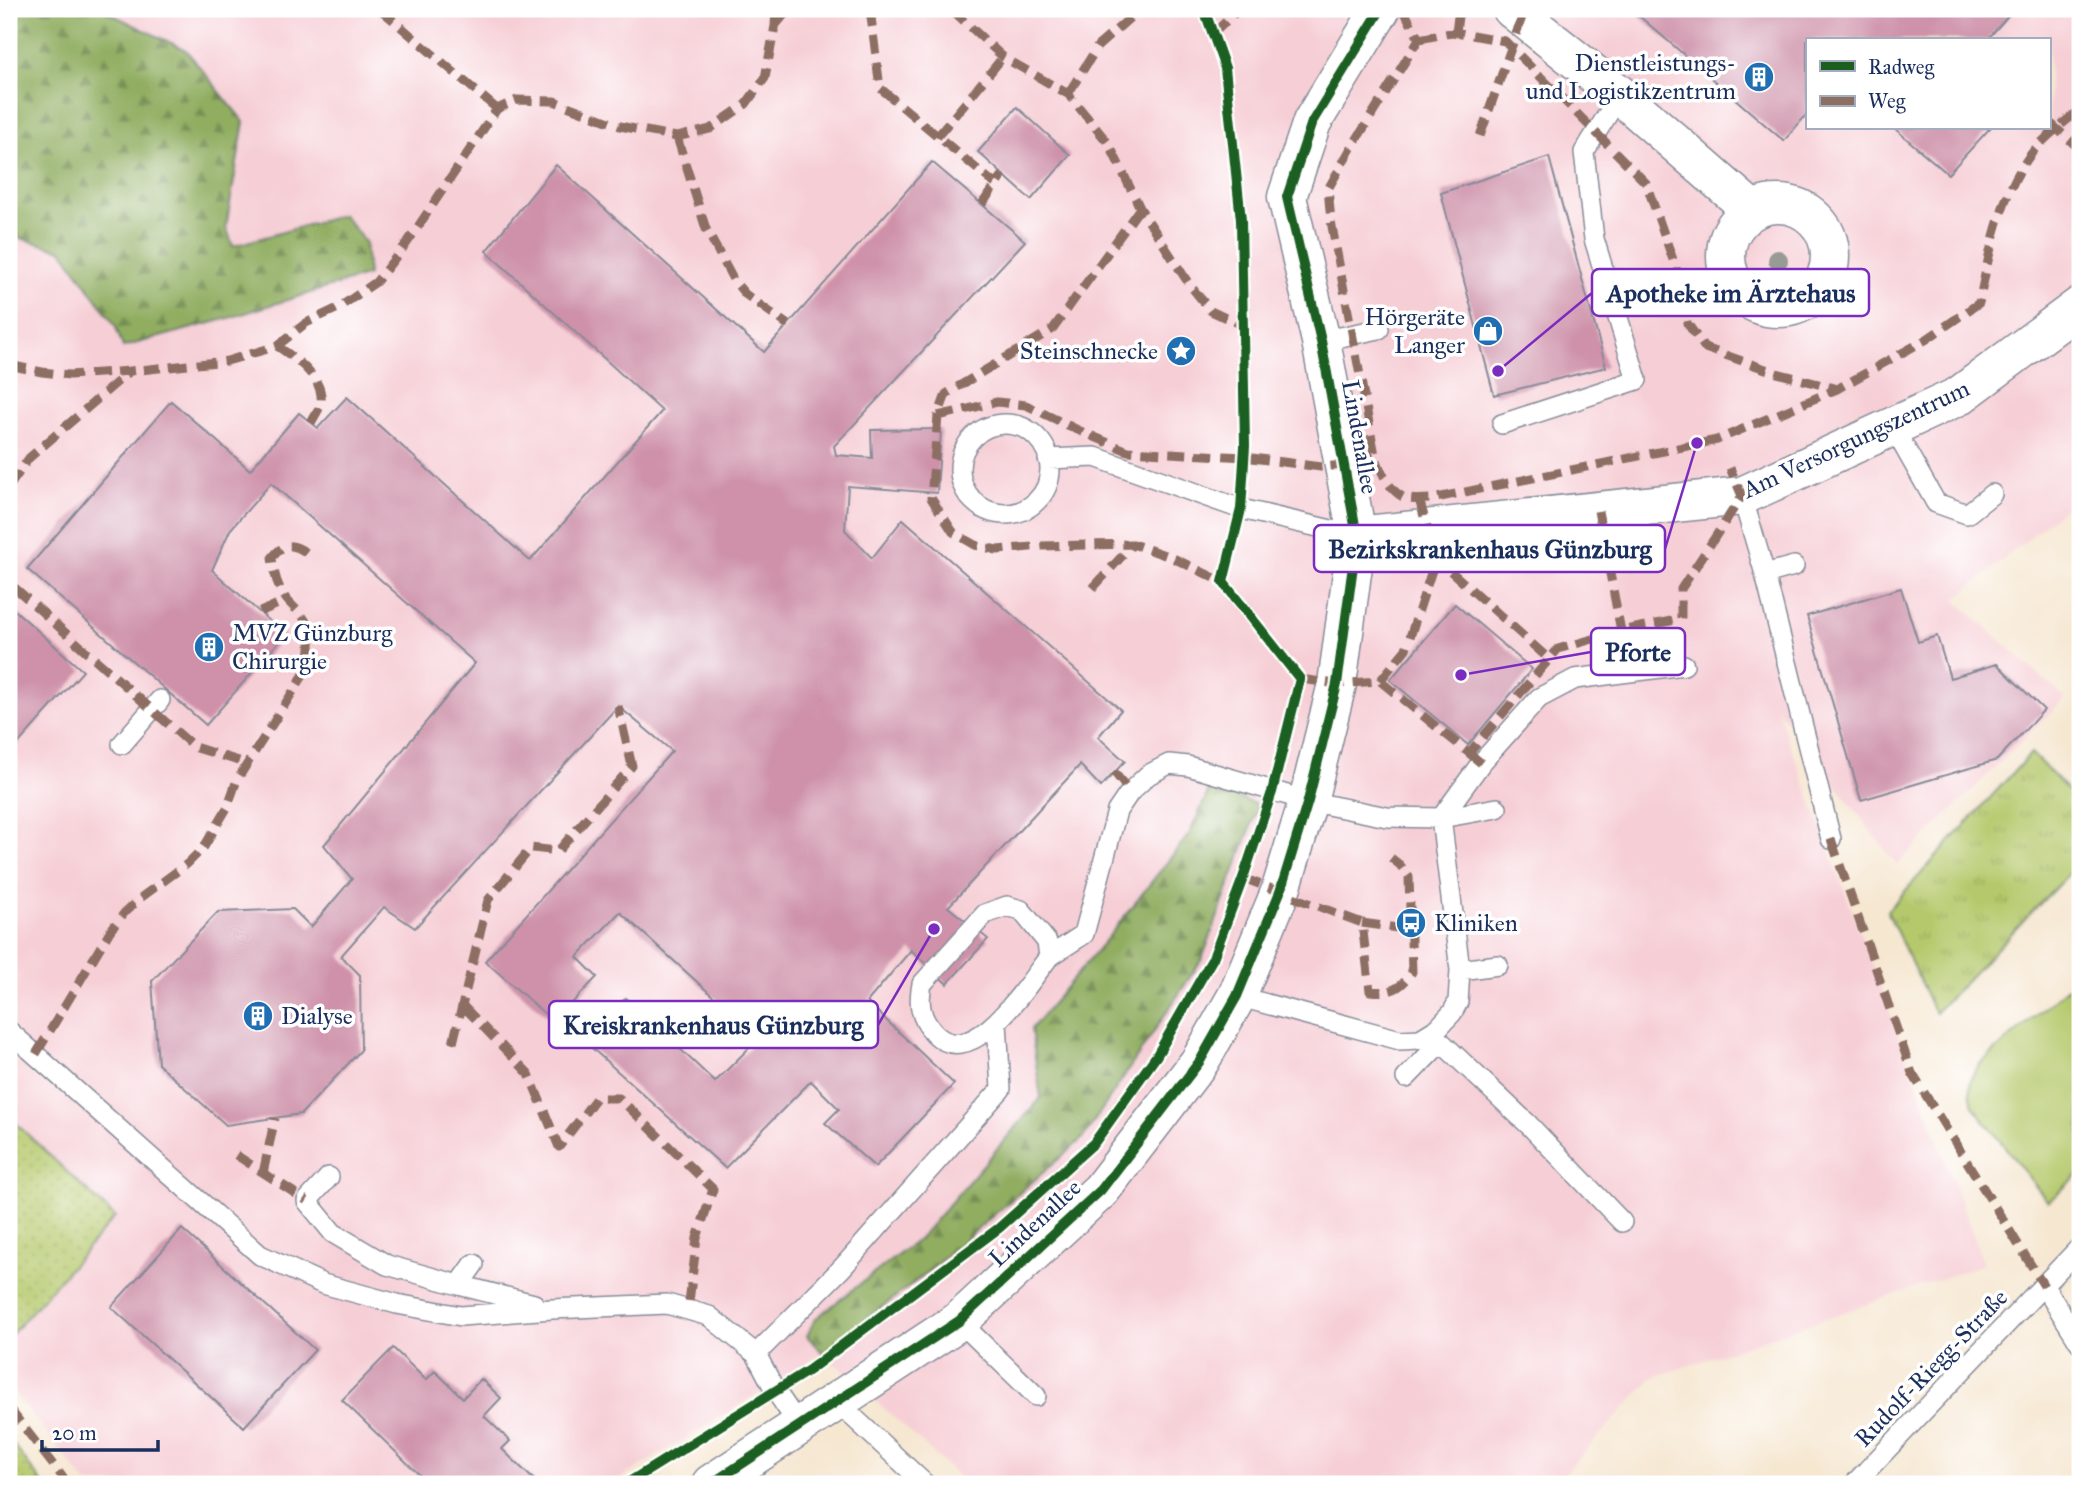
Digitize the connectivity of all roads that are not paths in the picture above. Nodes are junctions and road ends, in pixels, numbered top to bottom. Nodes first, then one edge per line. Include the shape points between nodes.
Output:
1 (1381, 9) edge
2 (1512, 9) edge
3 (1620, 95) junction
4 (1752, 210) dead end
5 (2080, 306) edge
6 (1379, 329) dead end
7 (1321, 341) junction
8 (1502, 424) dead end
9 (1893, 427) junction
10 (1048, 459) junction
11 (1992, 494) dead end
12 (1742, 496) junction
13 (1357, 536) junction
14 (1794, 566) dead end
15 (1765, 574) junction
16 (1684, 665) dead end
17 (160, 700) dead end
18 (122, 744) dead end
19 (1308, 801) junction
20 (1497, 808) dead end
21 (1441, 818) junction
22 (1831, 839) dead end
23 (1049, 957) junction
24 (1498, 965) dead end
25 (1460, 970) junction
26 (1237, 996) junction
27 (997, 1023) junction
28 (9, 1031) edge
29 (1437, 1037) junction
30 (1406, 1078) dead end
31 (329, 1177) dead end
32 (1622, 1222) dead end
33 (2080, 1247) edge
34 (474, 1265) dead end
35 (459, 1285) junction
36 (2044, 1286) junction
37 (552, 1309) junction
38 (959, 1321) junction
39 (2080, 1343) edge
40 (756, 1354) junction
41 (1036, 1396) dead end
42 (837, 1402) junction
43 (800, 1427) junction
44 (711, 1484) edge
45 (925, 1484) edge
46 (1854, 1484) edge

1 - 7 street, Lindenallee via 1312,122 1287,197
2 - 3 street
3 - 4 street
3 - 8 lane via 1584,152 1594,239 1637,380
5 - 9 street, Am Versorgungszentrum via 1959,396
6 - 7 lane
7 - 13 street, Lindenallee
9 - 11 lane via 1936,503 1967,514
9 - 12 street, Am Versorgungszentrum
10 - 10 lane via 1029,432 1014,425 986,428 970,440 960,459 963,486 981,507 1008,514 1022,510 1043,493
10 - 13 lane via 1095,457 1241,509
12 - 13 street, Am Versorgungszentrum
12 - 15 lane
13 - 19 street, Lindenallee via 1336,684
14 - 15 lane
15 - 22 lane
16 - 21 lane via 1575,679 1539,698 1481,763
17 - 18 lane
19 - 21 lane via 1387,817
19 - 23 lane via 1188,766 1169,764 1147,775 1117,811 1084,934
19 - 26 street, Lindenallee via 1280,892
20 - 21 lane
21 - 25 lane
23 - 27 lane
23 - 27 lane via 1047,942 1021,910 1007,906 985,914 922,984 920,1009 939,1038 954,1044 974,1040
24 - 25 lane
25 - 29 lane via 1458,1002 1438,1028
26 - 29 lane via 1400,1040
26 - 38 street, Lindenallee via 1200,1061 1101,1190
27 - 40 lane via 1001,1089 842,1268
28 - 37 lane via 260,1255 323,1284 461,1316
29 - 30 lane
29 - 32 lane
31 - 35 lane via 307,1200 333,1233 387,1265
33 - 36 lane, Rudolf-Riegg-Straße
34 - 35 lane
35 - 37 lane
36 - 39 lane
36 - 46 lane, Rudolf-Riegg-Straße
37 - 40 lane via 667,1304 709,1315
38 - 41 lane
38 - 42 street, Lindenallee
40 - 43 lane
42 - 43 street, Lindenallee
42 - 45 lane
43 - 44 street, Lindenallee

